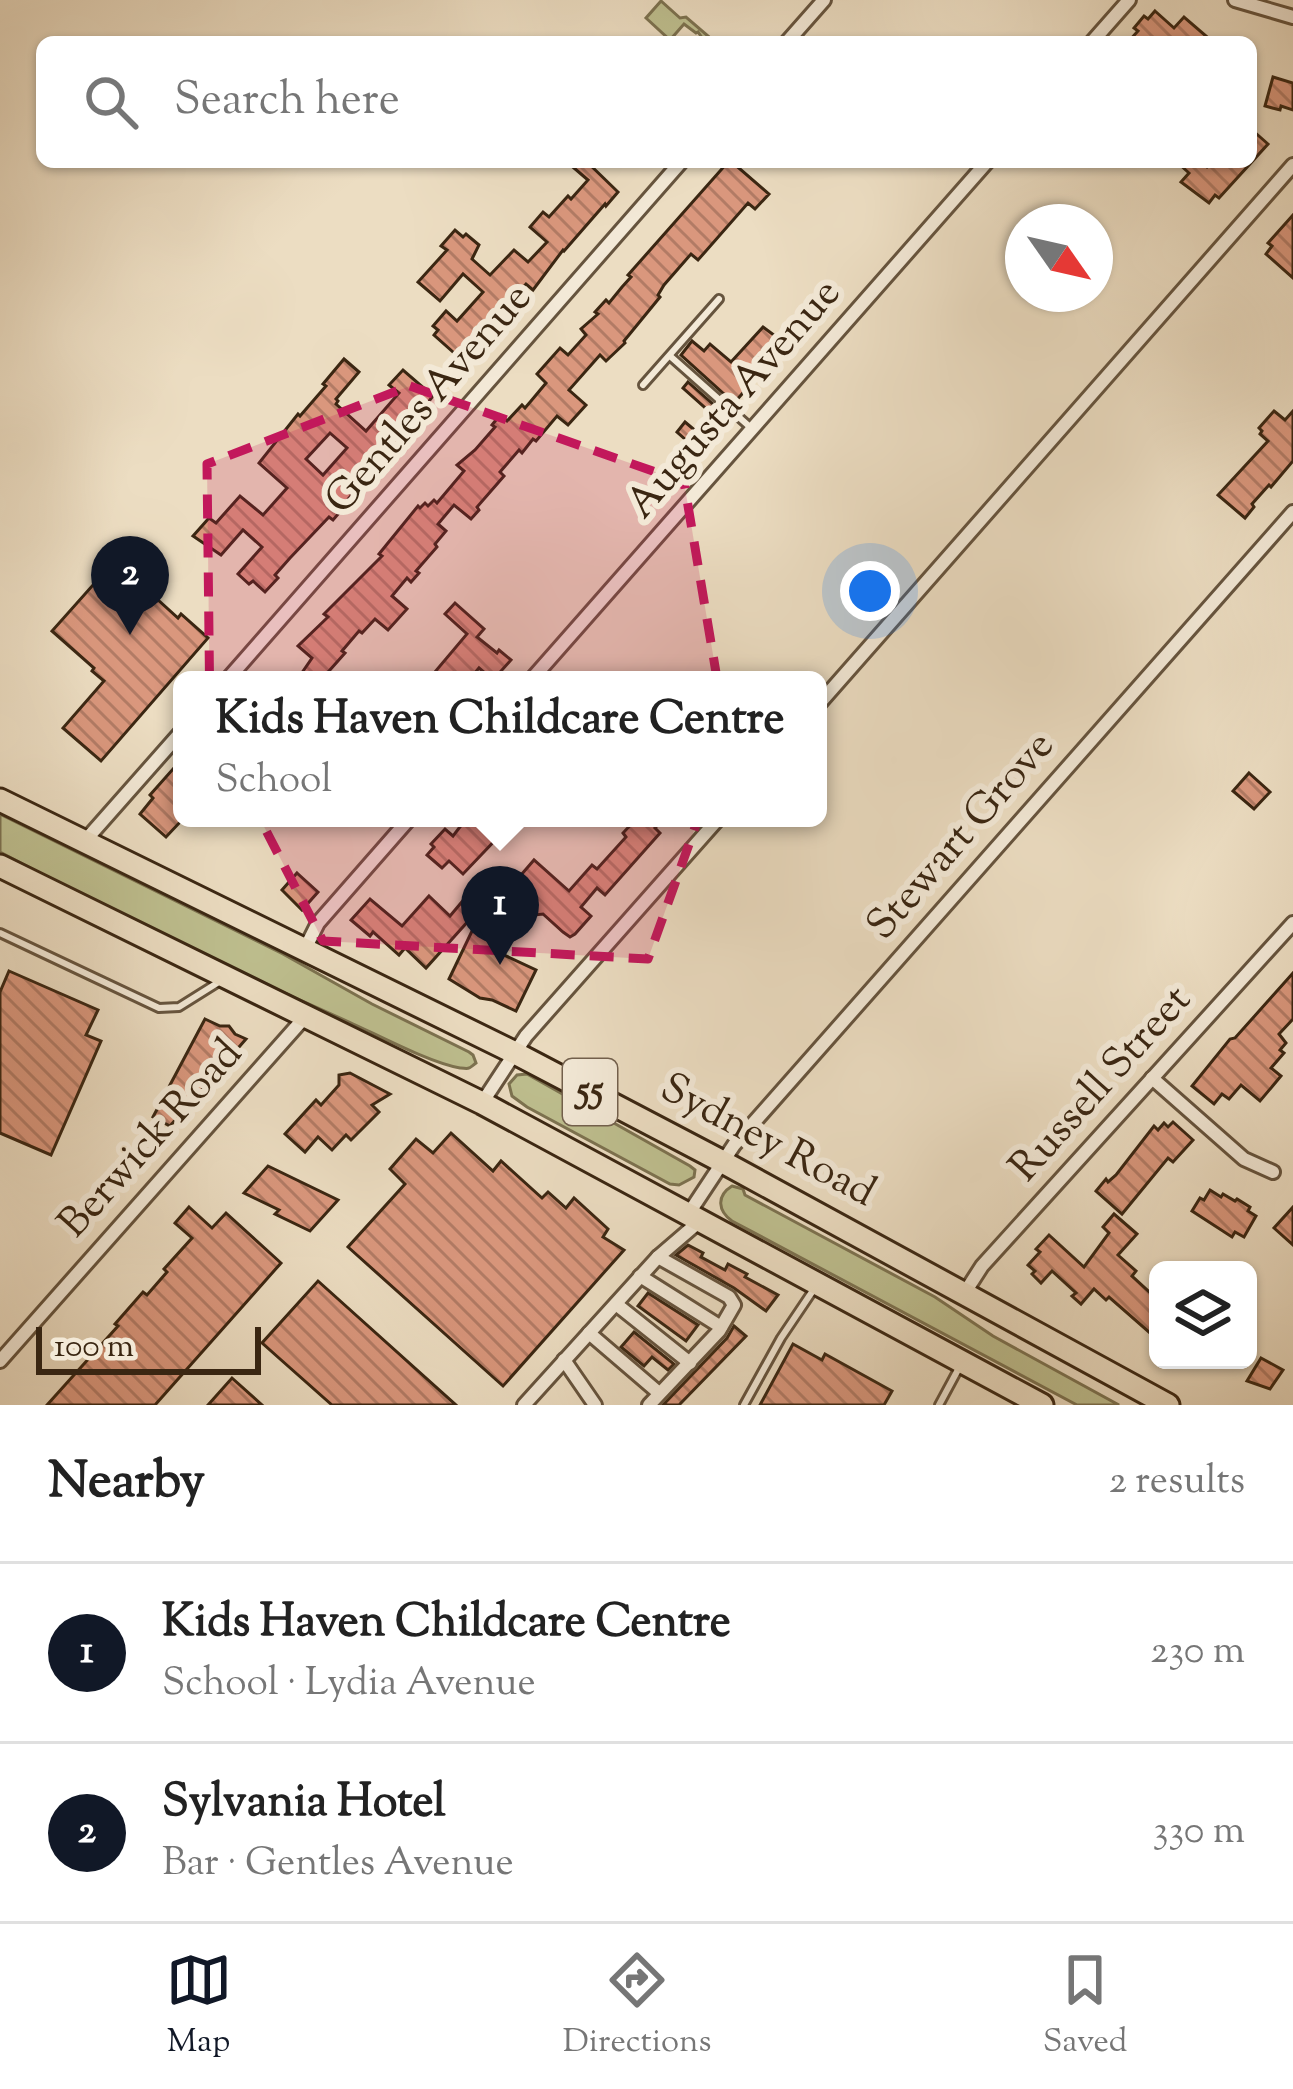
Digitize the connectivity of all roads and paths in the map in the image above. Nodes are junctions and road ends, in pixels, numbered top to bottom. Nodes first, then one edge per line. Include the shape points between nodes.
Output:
1 (824, 0) edge
2 (1129, 0) edge
3 (1234, 0) edge
4 (1293, 17) edge
5 (792, 36) edge
6 (1097, 36) edge
7 (1293, 165) edge
8 (676, 168) edge
9 (982, 168) edge
10 (719, 299) dead end
11 (670, 355) junction
12 (643, 385) dead end
13 (753, 429) junction
14 (1293, 512) edge
15 (235, 671) edge
16 (540, 671) edge
17 (827, 695) edge
18 (173, 741) edge
19 (0, 800) edge
20 (402, 827) edge
21 (711, 827) edge
22 (84, 842) junction
23 (0, 866) edge
24 (1293, 923) edge
25 (0, 933) edge
26 (304, 950) junction
27 (225, 978) junction
28 (305, 1017) junction
29 (513, 1052) junction
30 (1152, 1078) junction
31 (482, 1103) junction
32 (722, 1161) junction
33 (1273, 1172) dead end
34 (696, 1216) junction
35 (658, 1257) junction
36 (640, 1276) junction
37 (818, 1283) junction
38 (964, 1294) junction
39 (616, 1304) junction
40 (721, 1328) junction
41 (589, 1333) junction
42 (0, 1360) edge
43 (565, 1360) junction
44 (962, 1362) junction
45 (690, 1363) junction
46 (659, 1393) junction
47 (527, 1404) edge
48 (595, 1405) edge
49 (649, 1405) edge
50 (744, 1405) edge
51 (938, 1405) edge
52 (1042, 1405) edge
53 (1168, 1405) edge

1 - 5 street
2 - 6 street
3 - 4 street
7 - 17 street
8 - 15 street, Gentles Avenue
9 - 13 street, Augusta Avenue
10 - 11 lane
11 - 12 lane
11 - 13 lane
13 - 16 street, Augusta Avenue
14 - 32 street, Stewart Grove
18 - 22 street
19 - 22 highway, Sydney Road / 55
20 - 26 street
21 - 29 street
22 - 26 highway, Sydney Road / 55
23 - 27 highway, 55
24 - 30 street, Russell Street
25 - 27 lane via 159,1008 179,1007
26 - 29 highway, Sydney Road / 55
27 - 28 highway, 55
28 - 31 highway, 55
28 - 42 street, Berwick Road
29 - 31 street
29 - 32 highway, Sydney Road / 55
30 - 33 street via 1244,1159
30 - 38 street, Russell Street
31 - 34 highway, 55
32 - 34 street, Stewart Grove
32 - 38 highway, Sydney Road / 55
34 - 35 street, Stewart Grove
34 - 37 highway, 55
35 - 36 street, Stewart Grove
35 - 40 street via 733,1301
36 - 39 street, Stewart Grove
36 - 40 street
37 - 44 highway, 55
37 - 50 lane
38 - 53 highway, Sydney Road / 55
39 - 41 street, Stewart Grove
39 - 45 street
40 - 45 street
41 - 43 street, Stewart Grove
41 - 46 street
43 - 47 street, Stewart Grove
43 - 48 street
44 - 51 lane
44 - 52 highway, 55
45 - 46 street
46 - 49 street

